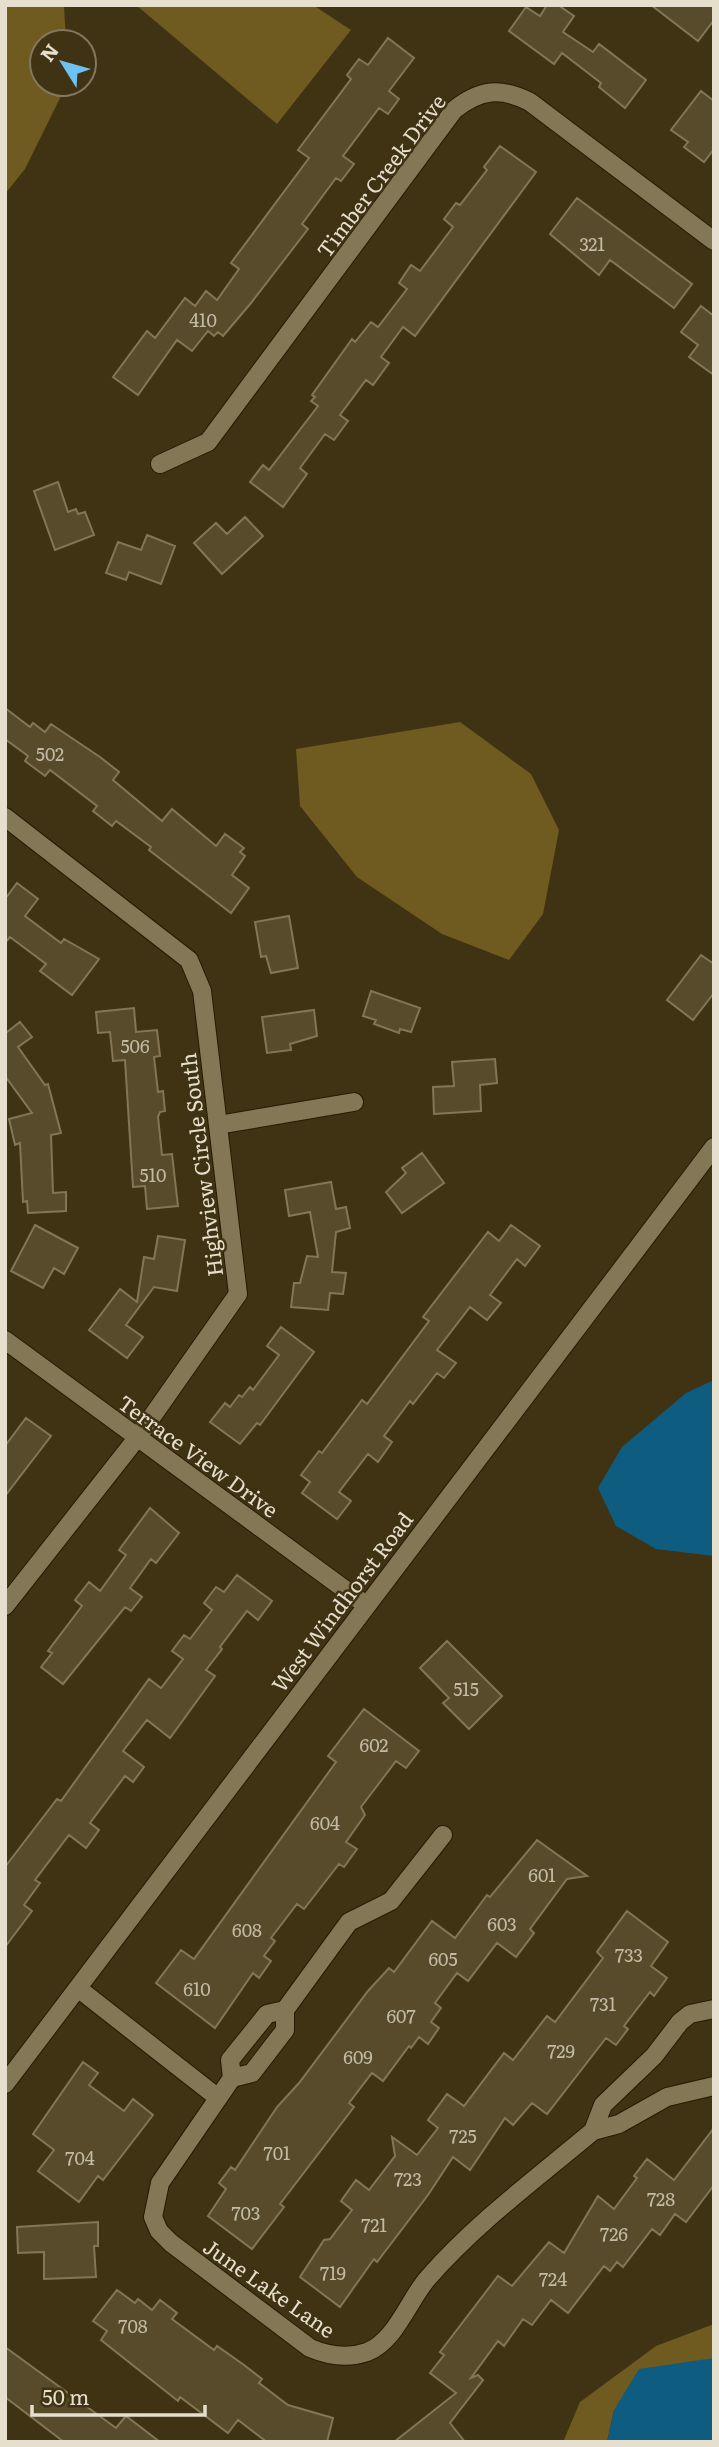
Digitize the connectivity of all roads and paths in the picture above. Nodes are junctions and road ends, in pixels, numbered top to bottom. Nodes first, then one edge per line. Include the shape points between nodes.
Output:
1 (713, 239) edge
2 (160, 464) dead end
3 (6, 818) edge
4 (354, 1102) dead end
5 (218, 1125) junction
6 (714, 1147) edge
7 (5, 1340) edge
8 (136, 1438) junction
9 (366, 1605) junction
10 (5, 1606) edge
11 (443, 1835) dead end
12 (79, 1989) junction
13 (714, 2009) edge
14 (285, 2010) junction
15 (232, 2078) junction
16 (5, 2084) edge
17 (714, 2086) edge
18 (217, 2097) junction
19 (593, 2131) junction

1 - 2 street, Timber Creek Drive via 530,102 510,92 489,91 470,97 454,110 208,442
3 - 5 street, Highview Circle South via 189,960 202,991
4 - 5 street
5 - 8 street, Highview Circle South via 238,1294
6 - 9 street, West Windhorst Road
7 - 8 street, Terrace View Drive
8 - 9 street, Terrace View Drive
8 - 10 street, Highview Circle South
9 - 12 street, West Windhorst Road
11 - 14 street, June Lake Lane via 391,1902 349,1922
12 - 16 street, West Windhorst Road
12 - 18 street
13 - 19 street, June Lake Lane via 690,2014 680,2022 654,2056 603,2105
14 - 15 street, June Lake Lane via 285,2030 252,2073
14 - 15 street, June Lake Lane via 267,2014 238,2049 230,2060
15 - 18 street, June Lake Lane
17 - 19 street, June Lake Lane via 667,2097 618,2124
18 - 19 street, June Lake Lane via 160,2183 153,2217 159,2231 310,2348 328,2356 369,2351 387,2337 454,2248

